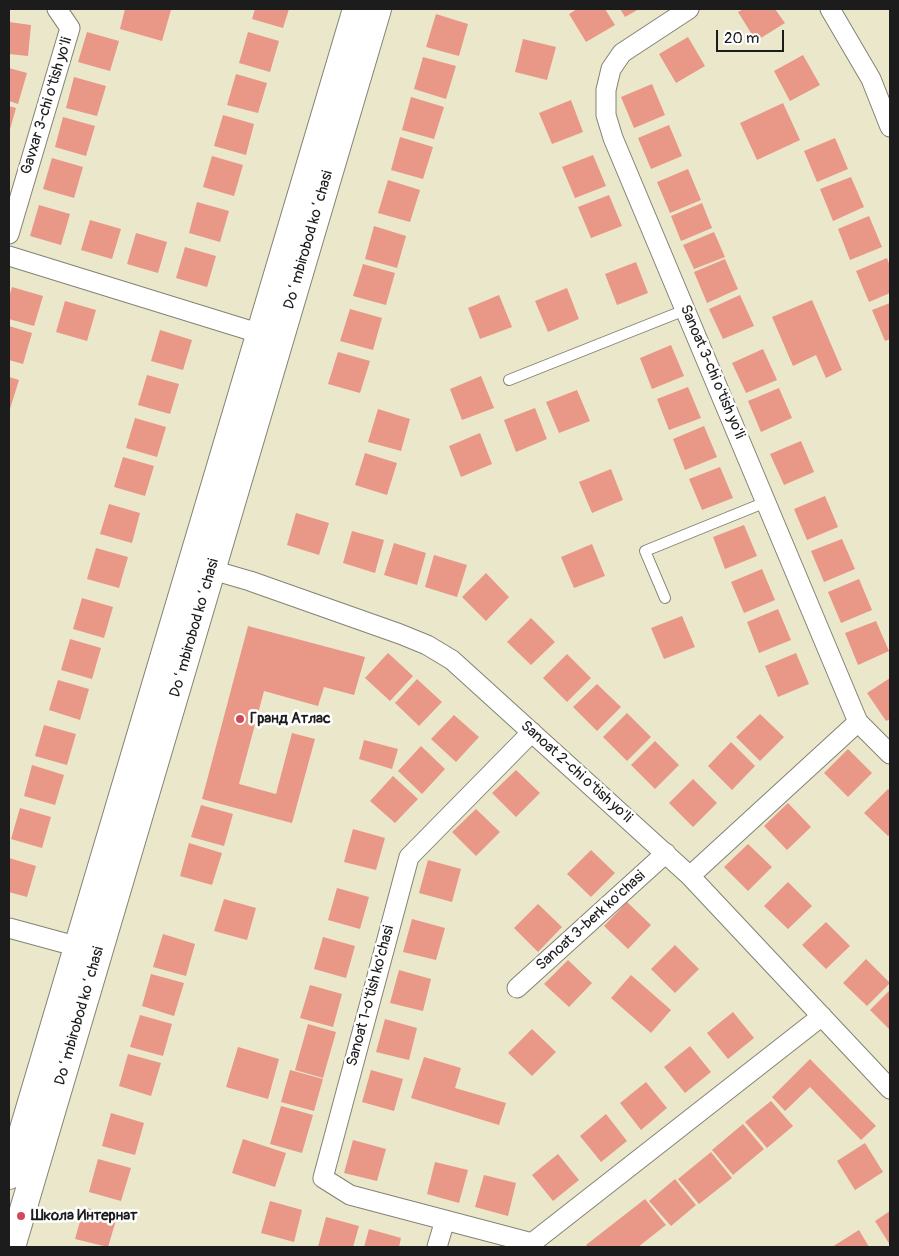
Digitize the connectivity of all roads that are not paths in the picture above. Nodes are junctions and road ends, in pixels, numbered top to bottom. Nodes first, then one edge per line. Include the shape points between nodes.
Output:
1 (57, 9) edge
2 (356, 9) edge
3 (378, 9) edge
4 (689, 9) edge
5 (830, 9) edge
6 (890, 127) edge
7 (9, 234) edge
8 (9, 256) edge
9 (685, 310) junction
10 (269, 337) junction
11 (509, 380) dead end
12 (766, 502) junction
13 (202, 567) junction
14 (665, 598) dead end
15 (858, 722) junction
16 (532, 732) junction
17 (890, 754) edge
18 (666, 853) junction
19 (690, 876) junction
20 (9, 928) edge
21 (88, 949) junction
22 (517, 988) dead end
23 (822, 1016) junction
24 (890, 1089) edge
25 (9, 1176) edge
26 (445, 1220) junction
27 (12, 1247) edge
28 (437, 1247) edge

1 - 7 street, Gavxar 3-chi o'tish yo'li via 70,28
2 - 10 main road, Doʻmbirobod koʻchasi
3 - 10 main road, Doʻmbirobod koʻchasi
4 - 9 street, Sanoat 3-chi o'tish yo'li via 622,53 611,69 606,90 606,115
5 - 6 street via 871,80
8 - 10 street
9 - 11 lane
9 - 12 street, Sanoat 3-chi o'tish yo'li
10 - 13 main road, Doʻmbirobod koʻchasi
12 - 14 lane via 645,552
12 - 15 street, Sanoat 3-chi o'tish yo'li
13 - 16 street, Sanoat 2-chi o'tish yo'li via 427,645 474,678
13 - 21 main road, Doʻmbirobod koʻchasi
15 - 17 street, Sanoat 3-chi o'tish yo'li
15 - 19 street
16 - 18 street, Sanoat 2-chi o'tish yo'li
16 - 26 street, Sanoat 1-o'tish ko'chasi via 409,858 323,1178 350,1195
18 - 19 street, Sanoat 2-chi o'tish yo'li
18 - 22 street, Sanoat 3-berk ko'chasi
19 - 23 street, Sanoat 2-chi o'tish yo'li
20 - 21 street
21 - 25 main road, Doʻmbirobod koʻchasi
21 - 27 main road, Doʻmbirobod koʻchasi
23 - 24 street, Sanoat 2-chi o'tish yo'li
23 - 26 street, Sanoat 1-o'tish ko'chasi via 532,1243
26 - 28 street

